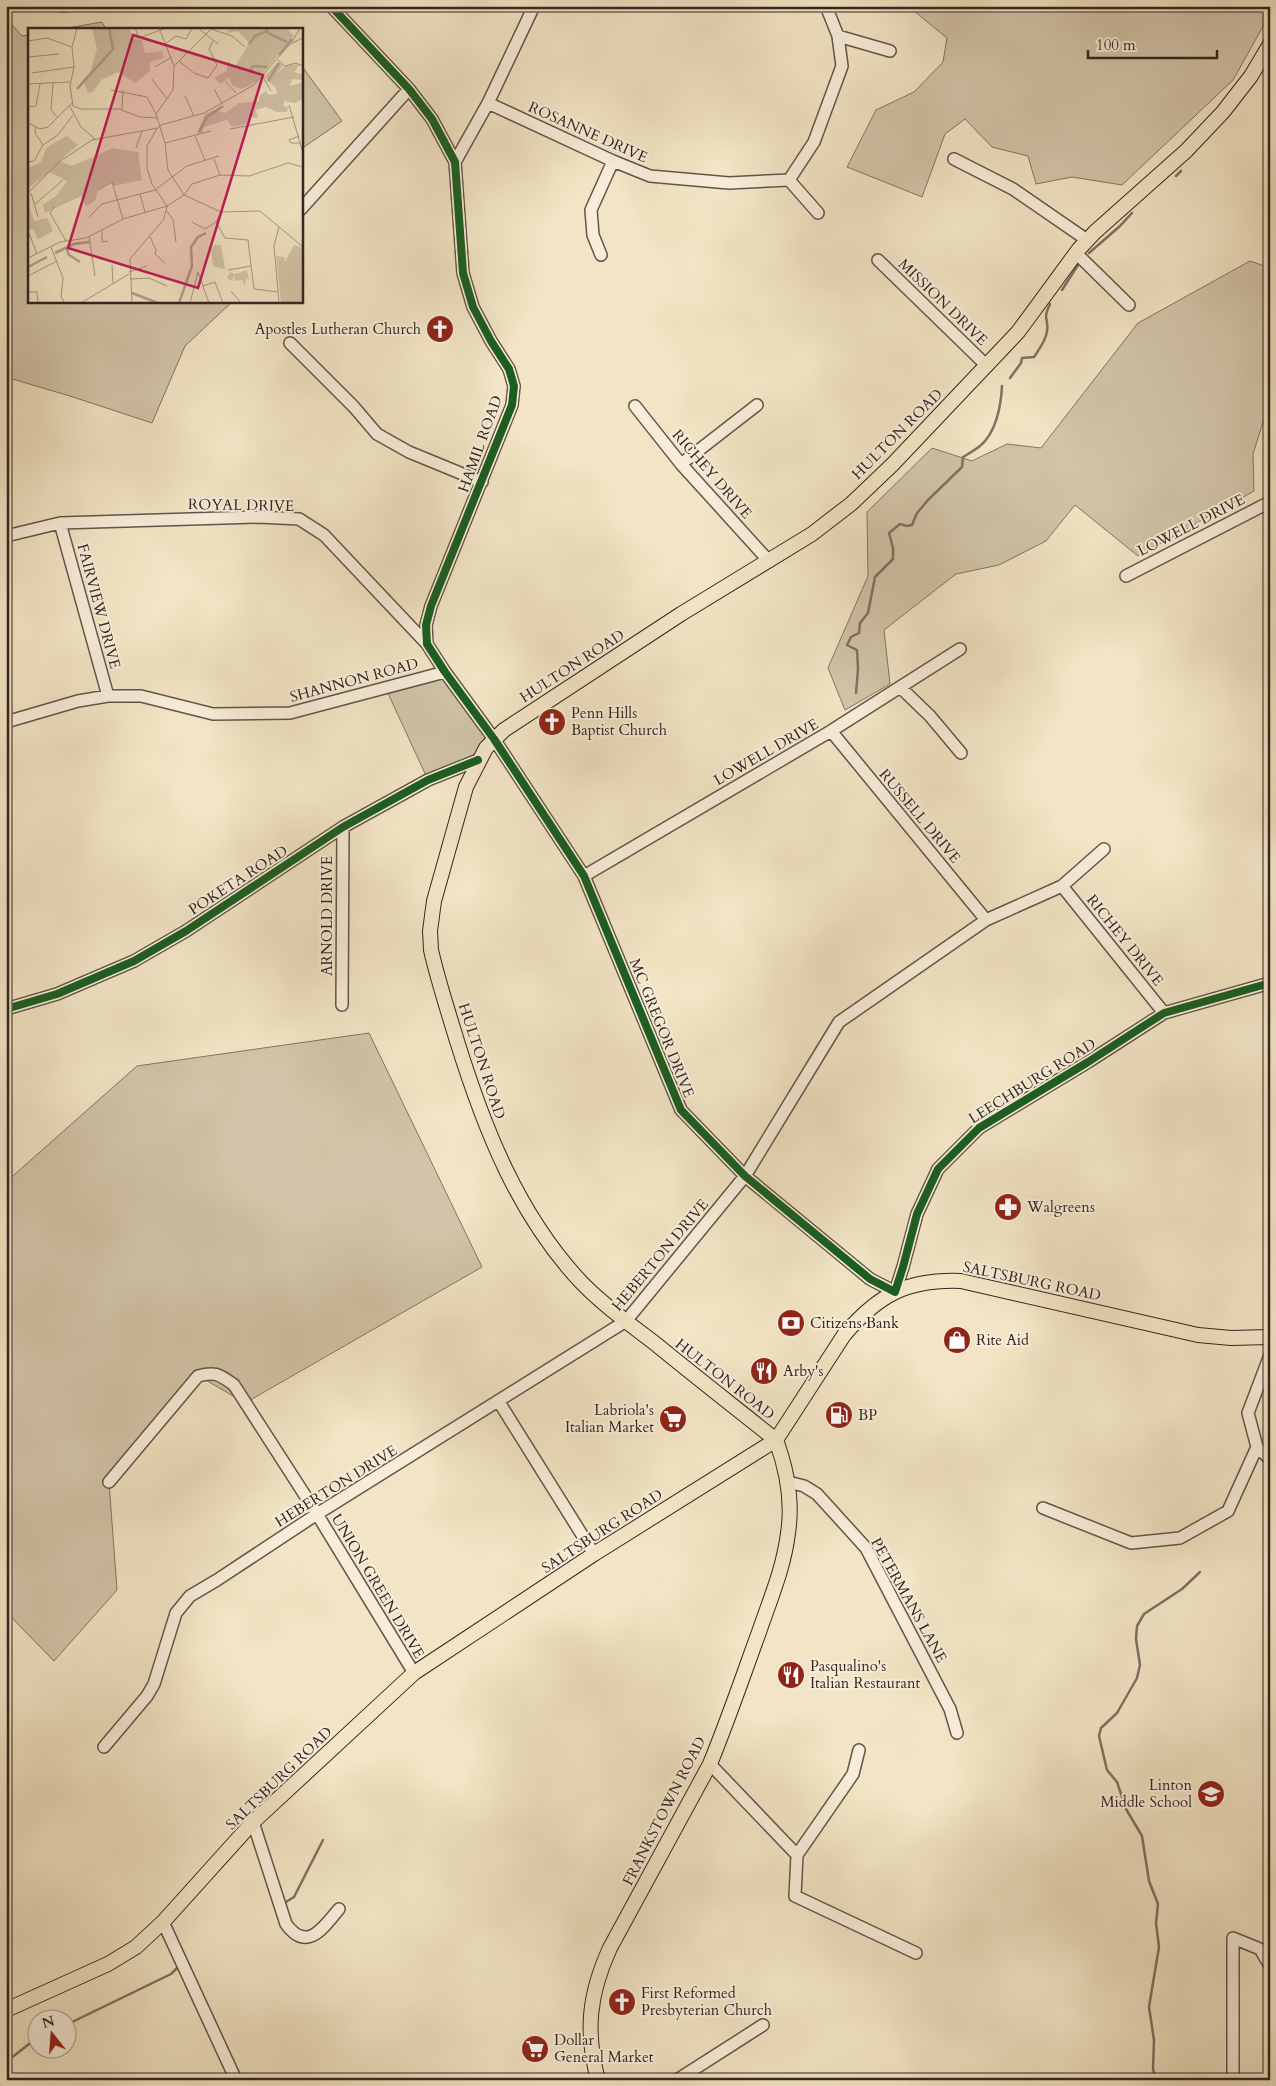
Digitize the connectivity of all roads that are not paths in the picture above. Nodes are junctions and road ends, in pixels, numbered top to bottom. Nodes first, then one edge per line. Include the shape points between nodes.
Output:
1 (331, 6) edge
2 (534, 6) edge
3 (826, 6) edge
4 (838, 36) junction
5 (1270, 44) edge
6 (890, 51) dead end
7 (409, 90) junction
8 (488, 103) junction
9 (954, 159) dead end
10 (613, 161) junction
11 (455, 162) junction
12 (789, 180) junction
13 (302, 208) edge
14 (818, 213) dead end
15 (1087, 240) junction
16 (1076, 253) junction
17 (601, 255) dead end
18 (878, 260) dead end
19 (1130, 305) dead end
20 (290, 344) dead end
21 (987, 366) junction
22 (757, 405) dead end
23 (635, 406) dead end
24 (681, 464) junction
25 (482, 482) junction
26 (1270, 502) edge
27 (60, 522) junction
28 (6, 536) edge
29 (768, 560) junction
30 (1126, 576) dead end
31 (427, 644) junction
32 (960, 648) dead end
33 (445, 672) junction
34 (900, 687) junction
35 (108, 696) junction
36 (6, 722) edge
37 (831, 731) junction
38 (494, 738) junction
39 (960, 753) dead end
40 (478, 760) junction
41 (343, 827) junction
42 (1104, 849) dead end
43 (584, 876) junction
44 (1062, 886) junction
45 (986, 920) junction
46 (1270, 983) edge
47 (342, 1005) dead end
48 (6, 1009) edge
49 (1164, 1013) junction
50 (745, 1176) junction
51 (895, 1292) junction
52 (626, 1321) junction
53 (1270, 1337) edge
54 (1270, 1355) edge
55 (499, 1402) junction
56 (776, 1440) junction
57 (1257, 1447) junction
58 (1270, 1459) edge
59 (109, 1482) dead end
60 (788, 1482) junction
61 (1043, 1508) dead end
62 (317, 1514) junction
63 (594, 1554) junction
64 (414, 1673) junction
65 (957, 1733) dead end
66 (104, 1747) dead end
67 (859, 1750) dead end
68 (710, 1764) junction
69 (253, 1822) junction
70 (797, 1855) junction
71 (338, 1910) dead end
72 (163, 1922) junction
73 (916, 1953) dead end
74 (1270, 1966) edge
75 (6, 2010) edge
76 (764, 2026) dead end
77 (236, 2080) edge
78 (598, 2080) edge
79 (677, 2080) edge
80 (1233, 2080) edge

1 - 7 street, HAMIL ROAD
2 - 8 street
3 - 4 street
4 - 6 street
4 - 12 street via 842,66 814,142
5 - 15 main road, HULTON ROAD via 1244,87 1207,130
7 - 11 street, HAMIL ROAD via 432,119
7 - 13 street
8 - 10 street, ROSANNE DRIVE
8 - 11 street
9 - 15 street via 1021,194
10 - 12 street, ROSANNE DRIVE via 650,176 729,184
10 - 17 street via 591,210 593,235
11 - 25 street, HAMIL ROAD via 463,273 473,307 509,369 514,386 512,405
12 - 14 street
15 - 16 main road, HULTON ROAD
16 - 19 street
16 - 21 main road, HULTON ROAD via 1018,332
18 - 21 street, MISSION DRIVE
20 - 25 street via 377,434 409,452
21 - 29 main road, HULTON ROAD via 851,504 812,534
22 - 24 street
23 - 24 street, RICHEY DRIVE
24 - 29 street, RICHEY DRIVE
25 - 31 street, HAMIL ROAD via 432,606 426,625
26 - 30 street, LOWELL DRIVE
27 - 28 street, ROYAL DRIVE
27 - 31 street, ROYAL DRIVE via 258,517 300,519 324,536
27 - 35 street, FAIRVIEW DRIVE
29 - 38 main road, HULTON ROAD
31 - 33 street
32 - 34 street, LOWELL DRIVE
33 - 35 street, SHANNON ROAD via 290,713 213,714 141,696
33 - 38 street
34 - 37 street, LOWELL DRIVE
34 - 39 street via 930,716
35 - 36 street, SHANNON ROAD via 78,701
37 - 43 street, LOWELL DRIVE
37 - 45 street, RUSSELL DRIVE
38 - 40 main road, HULTON ROAD
38 - 43 street, MC GREGOR DRIVE
40 - 41 street, POKETA ROAD via 428,780
40 - 52 main road, HULTON ROAD via 466,787 434,901 430,931 436,972 481,1116 531,1215 582,1283
41 - 47 street, ARNOLD DRIVE
41 - 48 street, POKETA ROAD via 186,931 134,961 57,994
42 - 44 street, HEBERTON DRIVE
43 - 50 street, MC GREGOR DRIVE via 680,1110
44 - 45 street, HEBERTON DRIVE
44 - 49 street, RICHEY DRIVE
45 - 50 street, HEBERTON DRIVE via 839,1022
46 - 49 street, LEECHBURG ROAD
49 - 51 street, LEECHBURG ROAD via 978,1128 938,1169 917,1214
50 - 51 street, MC GREGOR DRIVE via 870,1279
50 - 52 street, HEBERTON DRIVE
51 - 53 main road, SALTSBURG ROAD via 918,1284 961,1281 1198,1335
51 - 56 main road, SALTSBURG ROAD via 869,1308 844,1335
52 - 55 street, HEBERTON DRIVE
52 - 56 main road, HULTON ROAD
54 - 57 street via 1248,1413
55 - 62 street, HEBERTON DRIVE
55 - 63 street
56 - 60 main road, FRANKSTOWN ROAD
56 - 63 main road, SALTSBURG ROAD
57 - 58 street
57 - 61 street via 1228,1511 1180,1538 1131,1543
59 - 62 street, UNION GREEN DRIVE via 198,1376 210,1373 220,1375 234,1386
60 - 65 street, PETERMANS LANE via 817,1494 866,1548 950,1709
60 - 68 main road, FRANKSTOWN ROAD via 788,1533 782,1565
62 - 64 street, UNION GREEN DRIVE
62 - 66 street, HEBERTON DRIVE via 190,1596 176,1613 154,1684
63 - 64 main road, SALTSBURG ROAD
64 - 69 main road, SALTSBURG ROAD
67 - 70 street via 853,1774
68 - 70 street
68 - 78 main road, FRANKSTOWN ROAD via 598,1976 590,2027
69 - 71 street via 286,1924 292,1932 304,1938 312,1937
69 - 72 main road, SALTSBURG ROAD
70 - 73 street via 794,1896
72 - 75 main road, SALTSBURG ROAD via 136,1947 108,1964
72 - 77 street
74 - 80 street via 1260,1949 1233,1938
76 - 79 street

